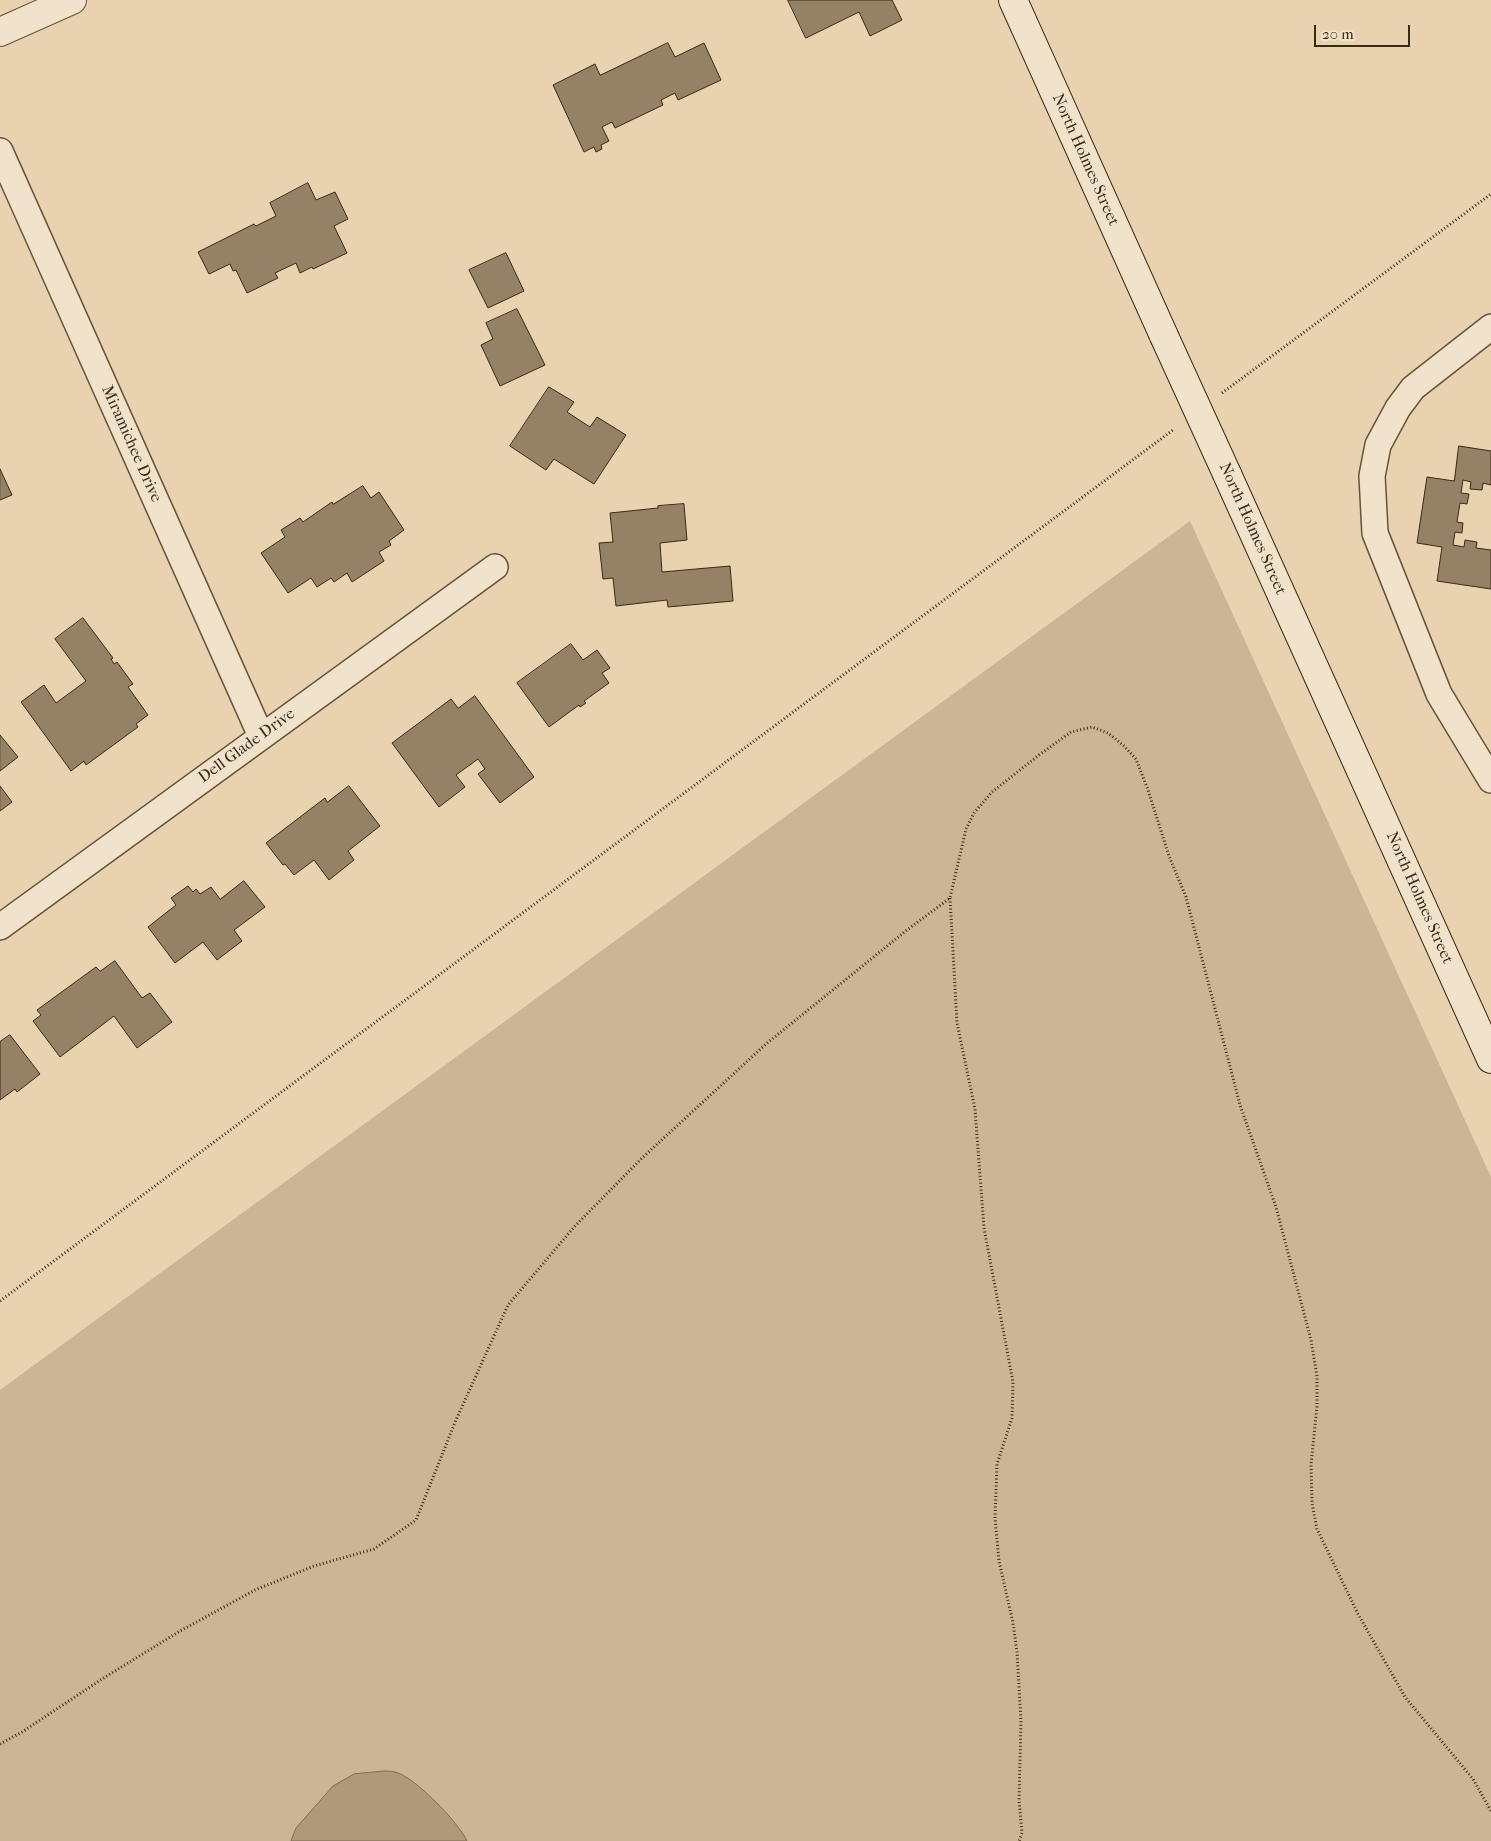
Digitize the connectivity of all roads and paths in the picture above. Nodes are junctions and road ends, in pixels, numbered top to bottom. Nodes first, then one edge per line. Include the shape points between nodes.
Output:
1 (72, 0) edge
2 (1013, 0) edge
3 (0, 32) edge
4 (0, 151) edge
5 (1491, 194) edge
6 (1491, 327) edge
7 (1218, 396) dead end
8 (1178, 426) dead end
9 (495, 567) dead end
10 (261, 736) junction
11 (1491, 780) edge
12 (950, 898) junction
13 (0, 926) edge
14 (1491, 1058) edge
15 (0, 1300) edge
16 (0, 1744) edge
17 (1491, 1811) edge
18 (1022, 1833) junction
19 (1019, 1841) edge
20 (1024, 1841) edge

1 - 3 main road
2 - 14 main road, North Holmes Street, bridge
4 - 10 street, Miramichee Drive
5 - 7 path
6 - 11 street via 1413,388 1398,408 1378,446 1372,476 1375,533 1438,694
8 - 15 path
9 - 10 street, Dell Glade Drive
10 - 13 street, Dell Glade Drive
12 - 16 path via 766,1044 641,1159 568,1233 508,1305 456,1420 416,1520 374,1548 314,1566 256,1590 180,1630
12 - 17 path via 966,829 974,813 992,792 1039,755 1070,732 1092,727 1108,733 1136,759 1168,856 1186,897 1238,1096 1276,1207 1311,1340 1317,1376 1311,1466 1317,1530 1358,1614 1405,1697 1473,1778
12 - 18 path via 957,1023 975,1108 984,1228 1013,1382 1012,1418 997,1464 995,1518 999,1561 1017,1652 1022,1721 1019,1800
18 - 19 path
18 - 20 path

